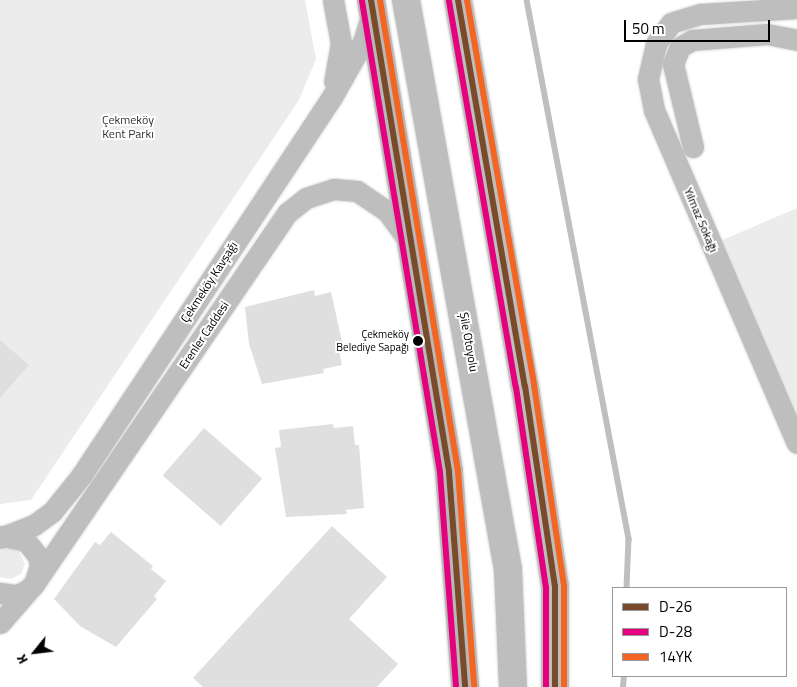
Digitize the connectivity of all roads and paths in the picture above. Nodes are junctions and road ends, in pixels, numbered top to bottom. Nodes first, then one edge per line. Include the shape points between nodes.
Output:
1 (333, 0) edge
2 (406, 0) edge
3 (458, 0) edge
4 (372, 5) edge
5 (797, 8) edge
6 (797, 40) edge
7 (332, 97) junction
8 (692, 147) dead end
9 (412, 245) junction
10 (797, 443) edge
11 (3, 537) edge
12 (34, 584) junction
13 (0, 593) edge
14 (0, 623) edge
15 (465, 687) edge
16 (512, 687) edge
17 (555, 687) edge

1 - 7 street via 341,43
2 - 16 highway, Şile Otoyolu via 508,569
3 - 17 highway via 525,386 555,587
4 - 7 street, Çekmeköy Kavşağı via 363,42
4 - 9 main road
5 - 10 street, Yılmaz Sokağı via 700,14 672,23 656,44 648,79 654,110
6 - 8 street via 767,34 692,40 680,47 673,64
7 - 11 street, Çekmeköy Kavşağı via 81,476 52,512 34,526
9 - 12 street, Erenler Caddesi via 387,211 357,191 334,189 306,198 287,213
9 - 15 main road via 449,472
11 - 12 street via 26,541 36,552 40,566
12 - 13 street via 17,595
12 - 14 street, Erenler Caddesi

